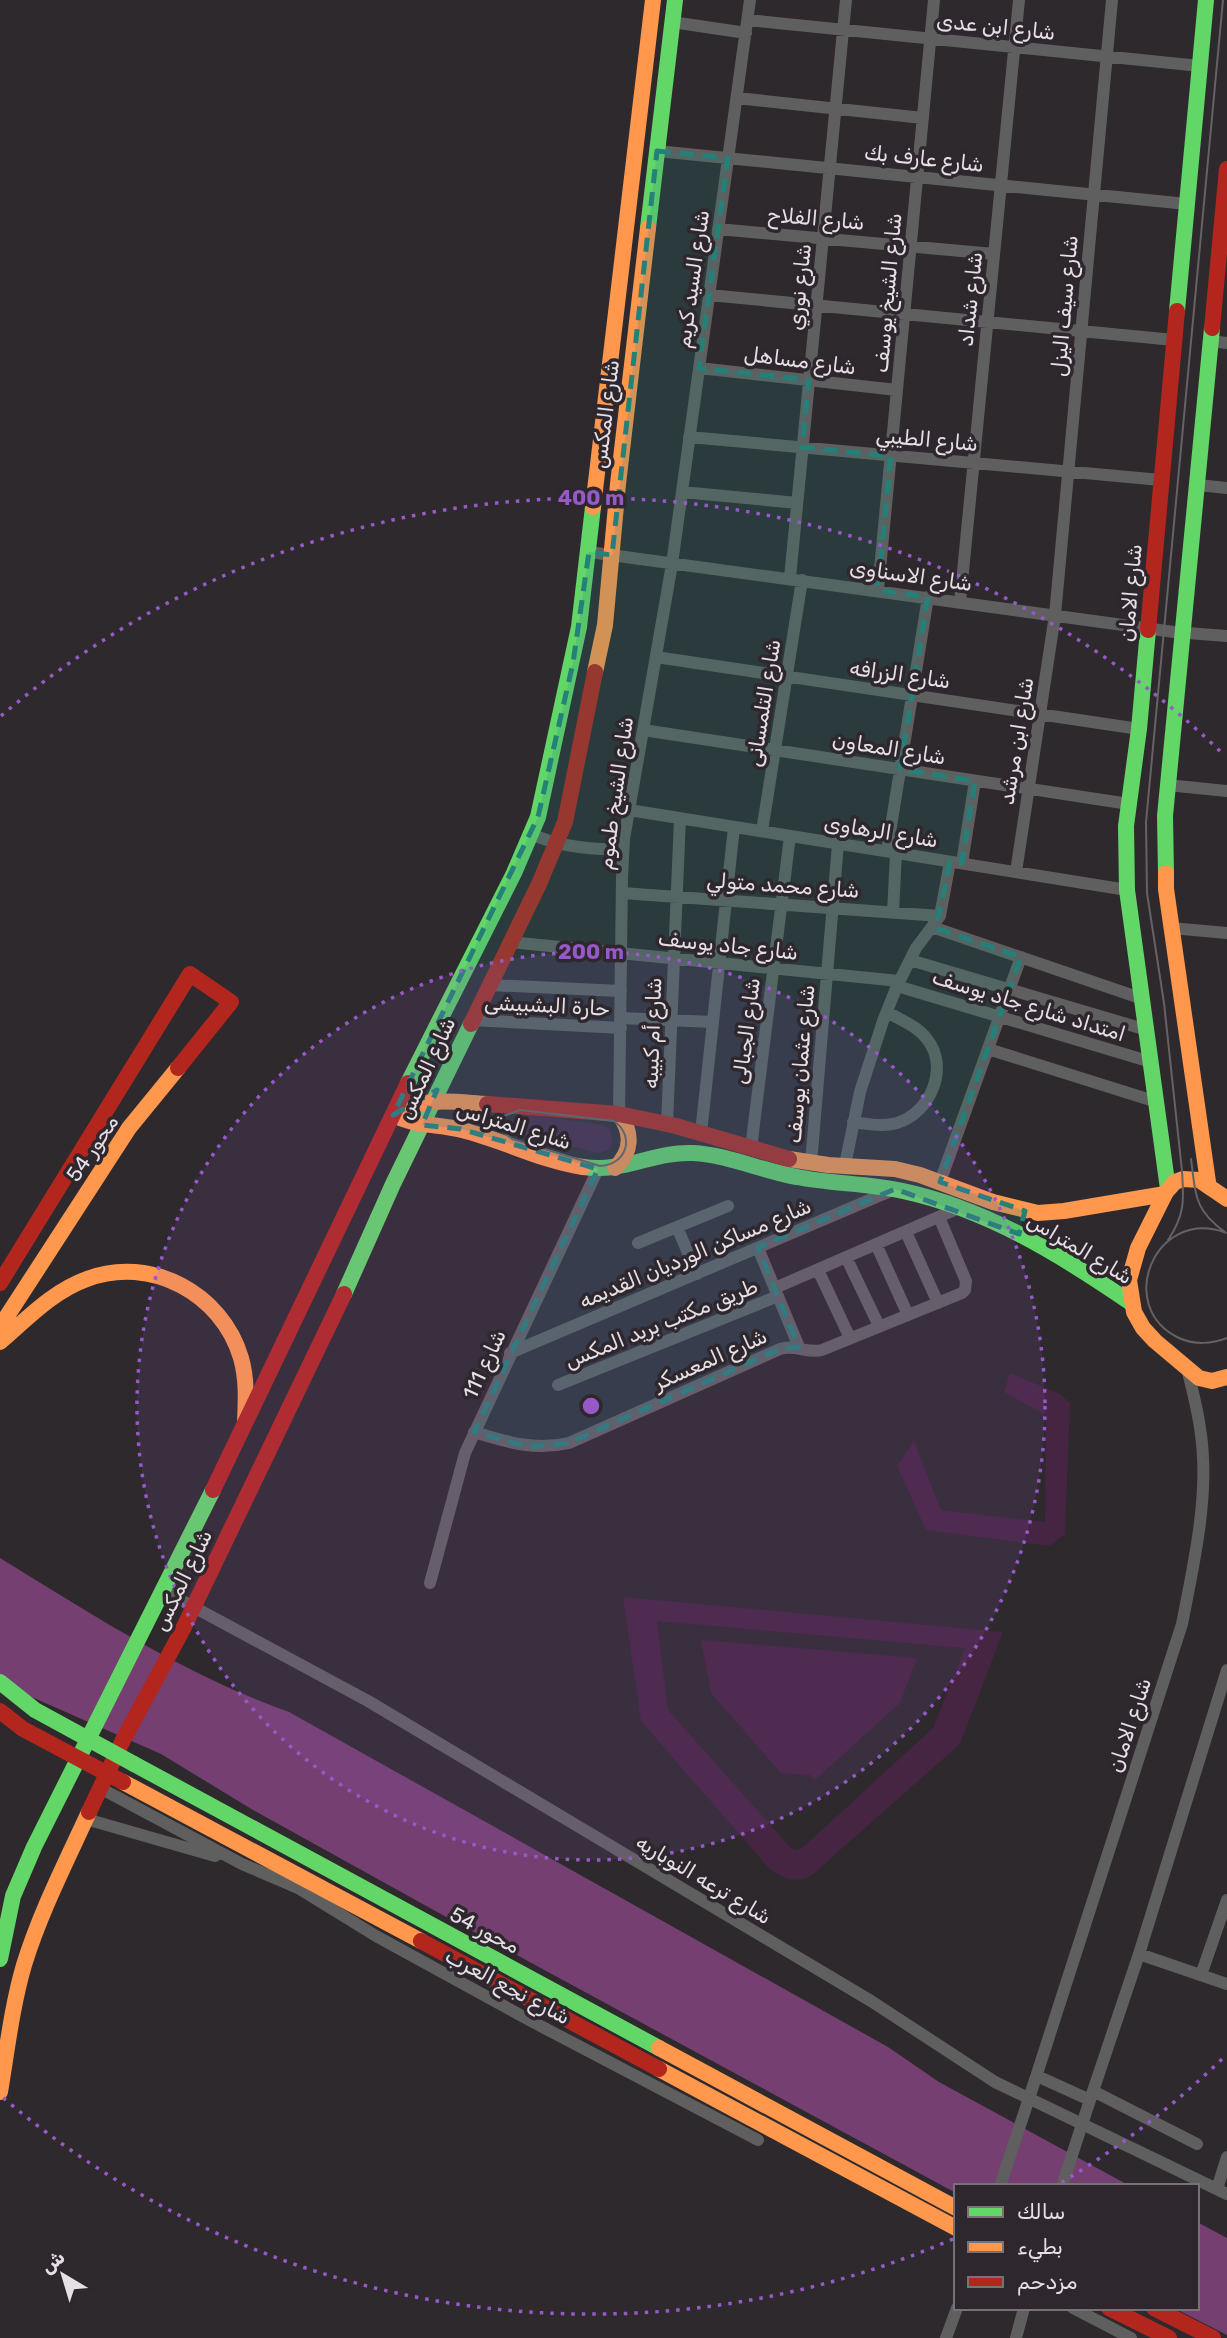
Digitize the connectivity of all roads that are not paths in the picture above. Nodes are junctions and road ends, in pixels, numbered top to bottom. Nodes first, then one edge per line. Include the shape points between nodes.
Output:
1 (653, 0) edge
2 (675, 0) edge
3 (750, 0) edge
4 (846, 0) edge
5 (934, 0) edge
6 (1019, 0) edge
7 (1112, 0) edge
8 (1206, 0) edge
9 (672, 22) junction
10 (747, 27) junction
11 (843, 30) junction
12 (931, 38) junction
13 (1014, 47) junction
14 (1107, 56) junction
15 (1200, 66) junction
16 (737, 97) junction
17 (835, 108) junction
18 (923, 117) junction
19 (657, 151) junction
20 (728, 158) junction
21 (830, 168) junction
22 (1227, 169) edge
23 (918, 177) junction
24 (1001, 186) junction
25 (1094, 195) junction
26 (1186, 204) junction
27 (1225, 204) edge
28 (718, 229) junction
29 (823, 238) junction
30 (911, 246) junction
31 (994, 254) junction
32 (709, 295) junction
33 (816, 306) junction
34 (905, 314) junction
35 (988, 322) junction
36 (1081, 331) junction
37 (1174, 340) junction
38 (1219, 342) edge
39 (699, 368) junction
40 (809, 380) junction
41 (897, 390) junction
42 (690, 437) junction
43 (802, 447) junction
44 (891, 456) junction
45 (974, 463) junction
46 (1068, 472) junction
47 (1161, 480) junction
48 (1198, 485) junction
49 (1227, 488) edge
50 (682, 492) junction
51 (797, 503) junction
52 (589, 552) junction
53 (612, 555) junction
54 (672, 564) junction
55 (796, 579) junction
56 (878, 590) junction
57 (928, 597) junction
58 (960, 602) junction
59 (1055, 615) junction
60 (1149, 628) junction
61 (1184, 632) junction
62 (1227, 636) edge
63 (656, 657) junction
64 (787, 677) junction
65 (912, 695) junction
66 (1040, 714) junction
67 (1139, 729) junction
68 (643, 730) junction
69 (775, 750) junction
70 (900, 769) junction
71 (975, 781) junction
72 (1167, 785) junction
73 (1028, 789) junction
74 (1227, 791) edge
75 (1129, 804) junction
76 (629, 810) junction
77 (680, 818) junction
78 (734, 827) junction
79 (762, 831) junction
80 (531, 834) junction
81 (790, 836) junction
82 (557, 843) junction
83 (838, 844) junction
84 (623, 849) junction
85 (892, 852) junction
86 (956, 862) junction
87 (1016, 872) junction
88 (1127, 890) junction
89 (622, 893) junction
90 (677, 897) junction
91 (726, 900) junction
92 (781, 904) junction
93 (832, 908) junction
94 (893, 912) junction
95 (940, 916) junction
96 (932, 927) junction
97 (1171, 928) junction
98 (1227, 933) edge
99 (510, 942) junction
100 (621, 954) junction
101 (1021, 957) junction
102 (674, 959) junction
103 (910, 960) junction
104 (719, 963) junction
105 (773, 969) junction
106 (827, 974) junction
107 (898, 984) junction
108 (489, 985) junction
109 (1010, 989) junction
110 (621, 991) junction
111 (1143, 999) junction
112 (887, 1012) junction
113 (1000, 1017) junction
114 (471, 1020) junction
115 (672, 1020) junction
116 (713, 1022) junction
117 (621, 1023) junction
118 (1147, 1030) junction
119 (988, 1049) junction
120 (1151, 1062) junction
121 (433, 1101) junction
122 (1157, 1102) junction
123 (619, 1114) junction
124 (393, 1115) junction
125 (853, 1122) junction
126 (667, 1124) junction
127 (422, 1125) junction
128 (701, 1133) junction
129 (751, 1148) junction
130 (811, 1163) junction
131 (845, 1166) junction
132 (615, 1168) junction
133 (598, 1169) junction
134 (940, 1182) junction
135 (1208, 1182) junction
136 (895, 1189) junction
137 (1167, 1191) junction
138 (1227, 1199) edge
139 (728, 1206) dead end
140 (959, 1208) junction
141 (1025, 1211) junction
142 (939, 1217) junction
143 (677, 1227) junction
144 (906, 1231) junction
145 (1019, 1234) junction
146 (638, 1243) dead end
147 (876, 1244) junction
148 (758, 1248) junction
149 (846, 1257) junction
150 (818, 1269) junction
151 (697, 1274) junction
152 (333, 1277) junction
153 (0, 1283) edge
154 (776, 1292) junction
155 (938, 1303) junction
156 (1131, 1303) junction
157 (908, 1315) junction
158 (879, 1326) junction
159 (0, 1327) edge
160 (850, 1338) junction
161 (0, 1342) edge
162 (799, 1347) junction
163 (510, 1353) junction
164 (1188, 1372) junction
165 (1227, 1377) edge
166 (558, 1385) dead end
167 (244, 1422) junction
168 (474, 1432) junction
169 (430, 1584) dead end
170 (164, 1591) junction
171 (193, 1606) junction
172 (1227, 1670) edge
173 (0, 1682) edge
174 (0, 1711) edge
175 (100, 1787) junction
176 (86, 1819) junction
177 (242, 1864) junction
178 (1227, 1900) edge
179 (1139, 1954) junction
180 (0, 1959) edge
181 (1201, 1975) junction
182 (1227, 1984) edge
183 (1036, 2078) junction
184 (0, 2092) edge
185 (1090, 2099) junction
186 (758, 2140) dead end
187 (1196, 2144) dead end
188 (1227, 2157) edge
189 (1001, 2184) edge
190 (1063, 2184) edge
191 (1222, 2192) edge
192 (954, 2207) edge
193 (954, 2227) edge
194 (956, 2310) edge
195 (1023, 2310) edge
196 (1077, 2310) edge
197 (1113, 2310) edge
198 (1158, 2310) edge
199 (946, 2338) edge
200 (1016, 2338) edge
201 (1131, 2338) edge
202 (1169, 2338) edge
203 (1213, 2338) edge

1 - 52 main road, شارع المكس
2 - 9 main road, شارع المكس
3 - 10 street, شارع السيد كريم
4 - 11 street, شارع نوري
5 - 12 street, شارع الشيخ يوسف
6 - 13 street, شارع شداد
7 - 14 street, شارع سيف اليزل
8 - 15 main road, شارع الامان
9 - 10 street, شارع ابن عدى
9 - 19 main road, شارع المكس
10 - 11 street, شارع ابن عدى
10 - 16 street, شارع السيد كريم
11 - 12 street, شارع ابن عدى
11 - 17 street, شارع نوري
12 - 13 street, شارع ابن عدى
12 - 18 street, شارع الشيخ يوسف
13 - 14 street, شارع ابن عدى
13 - 24 street, شارع شداد
14 - 15 street, شارع ابن عدى
14 - 25 street, شارع سيف اليزل
15 - 26 main road, شارع الامان
16 - 17 street
16 - 20 street, شارع السيد كريم
17 - 18 street
17 - 21 street, شارع نوري
18 - 23 street, شارع الشيخ يوسف
19 - 20 street, شارع عارف بك
19 - 53 main road, شارع المكس
20 - 21 street, شارع عارف بك
20 - 28 street, شارع السيد كريم
21 - 23 street, شارع عارف بك
21 - 29 street, شارع نوري
22 - 27 main road
23 - 24 street, شارع عارف بك
23 - 30 street, شارع الشيخ يوسف
24 - 25 street, شارع عارف بك
24 - 31 street, شارع شداد
25 - 26 street, شارع عارف بك
25 - 36 street, شارع سيف اليزل
26 - 37 main road, شارع الامان
27 - 38 main road
28 - 29 street, شارع الفلاح
28 - 32 street, شارع السيد كريم
29 - 30 street, شارع الفلاح
29 - 33 street, شارع نوري
30 - 31 street, شارع الفلاح
30 - 34 street, شارع الشيخ يوسف
31 - 35 street, شارع شداد
32 - 33 street
32 - 39 street, شارع السيد كريم
33 - 34 street
33 - 40 street, شارع نوري
34 - 35 street
34 - 41 street, شارع الشيخ يوسف
35 - 36 street
35 - 45 street, شارع شداد
36 - 37 street
36 - 46 street, شارع سيف اليزل
37 - 47 main road, شارع الامان
38 - 48 main road
39 - 40 street, شارع مساهل
39 - 42 street, شارع السيد كريم
40 - 41 street, شارع مساهل
40 - 43 street, شارع نوري
41 - 44 street, شارع الشيخ يوسف
42 - 43 street, شارع الطيبي
42 - 50 street, شارع السيد كريم
43 - 44 street, شارع الطيبي
43 - 51 street, شارع نوري
44 - 45 street, شارع الطيبي
44 - 56 street, شارع الشيخ يوسف
45 - 46 street, شارع الطيبي
45 - 58 street, شارع شداد
46 - 47 street, شارع الطيبي
46 - 59 street, شارع سيف اليزل
47 - 60 main road, شارع الامان
48 - 49 street
48 - 61 main road
50 - 51 street
50 - 54 street, شارع السيد كريم
51 - 55 street, شارع نوري
52 - 53 street, شارع الاسناوى
52 - 80 main road, شارع المكس via 573,663 544,798
53 - 54 street, شارع الاسناوى
53 - 82 main road, شارع المكس via 598,663
54 - 55 street, شارع الاسناوى
54 - 63 street, شارع الشيخ طموم
55 - 56 street, شارع الاسناوى
55 - 64 street, شارع التلمسانى
56 - 57 street, شارع الاسناوى
57 - 58 street, شارع الاسناوى
57 - 65 street
58 - 59 street, شارع الاسناوى
59 - 60 street, شارع الاسناوى
59 - 66 street, شارع ابن مرشد
60 - 61 street, شارع الاسناوى
60 - 67 main road, شارع الامان
61 - 62 street, شارع الاسناوى
61 - 72 main road
63 - 64 street, شارع الزرافه
63 - 68 street, شارع الشيخ طموم
64 - 65 street, شارع الزرافه
64 - 69 street, شارع التلمسانى
65 - 66 street, شارع الزرافه
65 - 70 street
66 - 67 street, شارع الزرافه
66 - 73 street, شارع ابن مرشد
67 - 75 main road, شارع الامان
68 - 69 street, شارع المعاون
68 - 76 street, شارع الشيخ طموم
69 - 70 street, شارع المعاون
69 - 79 street, شارع التلمسانى
70 - 71 street, شارع المعاون
70 - 85 street
71 - 73 street, شارع المعاون
71 - 86 street
72 - 74 street
72 - 97 main road via 1164,852
73 - 75 street, شارع المعاون
73 - 87 street, شارع ابن مرشد
75 - 88 main road, شارع الامان
76 - 77 street, شارع الرهاوى
76 - 84 street, شارع الشيخ طموم
77 - 78 street, شارع الرهاوى
77 - 90 street, شارع أم كبيبه
78 - 79 street, شارع الرهاوى
78 - 91 street
79 - 81 street, شارع الرهاوى
80 - 82 street
80 - 124 main road, شارع المكس
81 - 83 street, شارع الرهاوى
81 - 92 street, شارع الجبالى
82 - 84 street
82 - 99 main road, شارع المكس
83 - 85 street, شارع الرهاوى
83 - 93 street, شارع عثمان يوسف
84 - 89 street, شارع الشيخ طموم
85 - 86 street, شارع الرهاوى
85 - 94 street
86 - 87 street, شارع الرهاوى
86 - 95 street
87 - 88 street, شارع الرهاوى
88 - 111 main road, شارع الامان
89 - 90 street, شارع محمد متولي
89 - 100 street, شارع الشيخ طموم
90 - 91 street, شارع محمد متولي
90 - 102 street, شارع أم كبيبه
91 - 92 street, شارع محمد متولي
91 - 104 street
92 - 93 street, شارع محمد متولي
92 - 105 street, شارع الجبالى
93 - 94 street, شارع محمد متولي
93 - 106 street, شارع عثمان يوسف
94 - 95 street, شارع محمد متولي
95 - 96 street
96 - 101 street
96 - 103 street
97 - 98 street
97 - 135 main road
99 - 100 street, شارع جاد يوسف
99 - 108 main road, شارع المكس
100 - 102 street, شارع جاد يوسف
100 - 110 street, شارع الشيخ طموم
101 - 109 street
101 - 111 street
102 - 104 street, شارع جاد يوسف
102 - 115 street, شارع أم كبيبه
103 - 107 street
103 - 109 street
104 - 105 street, شارع جاد يوسف
104 - 116 street
105 - 106 street, شارع جاد يوسف
105 - 129 street, شارع الجبالى
106 - 107 street, شارع جاد يوسف
106 - 130 street, شارع عثمان يوسف
107 - 112 street
107 - 113 street, امتداد شارع جاد يوسف
108 - 110 street
108 - 114 main road, شارع المكس
109 - 113 street
109 - 118 street
110 - 117 street, شارع الشيخ طموم
111 - 118 main road, شارع الامان
112 - 125 street
112 - 125 street via 918,1029 929,1041 936,1057 933,1090 912,1116 897,1123
113 - 119 street
113 - 120 street, امتداد شارع جاد يوسف
114 - 117 street, حارة البشبيشى
114 - 121 main road, شارع المكس
115 - 116 street, حارة البشبيشى
115 - 117 street, حارة البشبيشى
115 - 126 street, شارع أم كبيبه
116 - 128 street
117 - 123 street, شارع الشيخ طموم
118 - 120 main road, شارع الامان
119 - 122 street
119 - 134 street
120 - 122 main road, شارع الامان
121 - 123 main road, شارع المتراس
121 - 124 main road, شارع المتراس via 409,1105
121 - 127 main road, شارع المكس
122 - 137 main road, شارع الامان
123 - 126 main road, شارع المتراس
123 - 132 main road via 630,1142 624,1160
124 - 127 main road, شارع المتراس
124 - 152 main road, شارع المكس
125 - 131 street
126 - 128 main road, شارع المتراس
127 - 133 main road, شارع المتراس via 461,1129 568,1164
127 - 152 main road, شارع المكس via 393,1184
128 - 129 main road, شارع المتراس
129 - 130 main road, شارع المتراس
130 - 131 main road, شارع المتراس
131 - 134 main road, شارع المتراس via 895,1169
132 - 133 main road, شارع المتراس
132 - 136 main road, شارع المتراس via 689,1153 792,1177
133 - 163 street, شارع 111
134 - 141 main road, شارع المتراس
135 - 137 main road, شارع المتراس via 1191,1178
135 - 138 main road
136 - 140 main road, شارع المتراس
136 - 148 street, شارع مساكن الورديان القديمه
137 - 141 main road, شارع المتراس via 1051,1213
137 - 156 main road via 1132,1258
139 - 143 street
140 - 142 street, طريق مكتب بريد المكس
140 - 145 main road, شارع المتراس
141 - 145 main road
142 - 144 street, طريق مكتب بريد المكس
142 - 155 street, شارع المعسكر via 967,1286 962,1293
143 - 146 street
143 - 151 street
144 - 147 street, طريق مكتب بريد المكس
144 - 155 street
145 - 156 main road, شارع المتراس
147 - 149 street, طريق مكتب بريد المكس
147 - 157 street
148 - 151 street, شارع مساكن الورديان القديمه
148 - 154 street
149 - 150 street, طريق مكتب بريد المكس
149 - 158 street
150 - 154 street, طريق مكتب بريد المكس
150 - 160 street
151 - 163 street, شارع مساكن الورديان القديمه
152 - 167 main road, شارع المكس
152 - 171 main road, شارع المكس
153 - 159 main road, محور 54 via 190,974 231,1002 128,1128
154 - 162 street
154 - 166 street, طريق مكتب بريد المكس
155 - 157 street, شارع المعسكر
156 - 164 main road via 1143,1328
157 - 158 street, شارع المعسكر
158 - 160 street, شارع المعسكر
160 - 162 street, شارع المعسكر via 815,1352
161 - 167 main road via 72,1285 88,1278 123,1271 159,1275 192,1290 229,1328 246,1376
162 - 168 street, شارع المعسكر via 780,1349 569,1443 528,1447
163 - 168 street, شارع 111
164 - 165 main road via 1206,1381
164 - 183 street, شارع الامان via 1204,1459 1182,1624
167 - 170 main road, شارع المكس
168 - 169 street, شارع 111 via 452,1494
170 - 171 street, شارع ترعه النوباريه
170 - 180 main road, شارع المكس via 23,1869
171 - 175 main road, شارع المكس
171 - 191 street, شارع ترعه النوباريه via 368,1701 871,2001 995,2082
172 - 179 street
173 - 192 main road, محور 54, bridge via 35,1710
174 - 193 main road, محور 54, bridge via 23,1728
175 - 176 main road, شارع المكس
175 - 177 street, شارع نجع العرب
176 - 177 street, شارع نجع العرب
176 - 184 main road, شارع المكس via 25,1963
177 - 186 street, شارع نجع العرب via 298,1888 376,1936
178 - 181 street
179 - 181 street
179 - 185 street
181 - 182 street
183 - 185 street
183 - 189 street, شارع الامان, bridge
185 - 187 street
185 - 190 street, bridge
188 - 191 street
194 - 199 street
195 - 200 street
196 - 201 street
197 - 202 main road
198 - 203 main road

